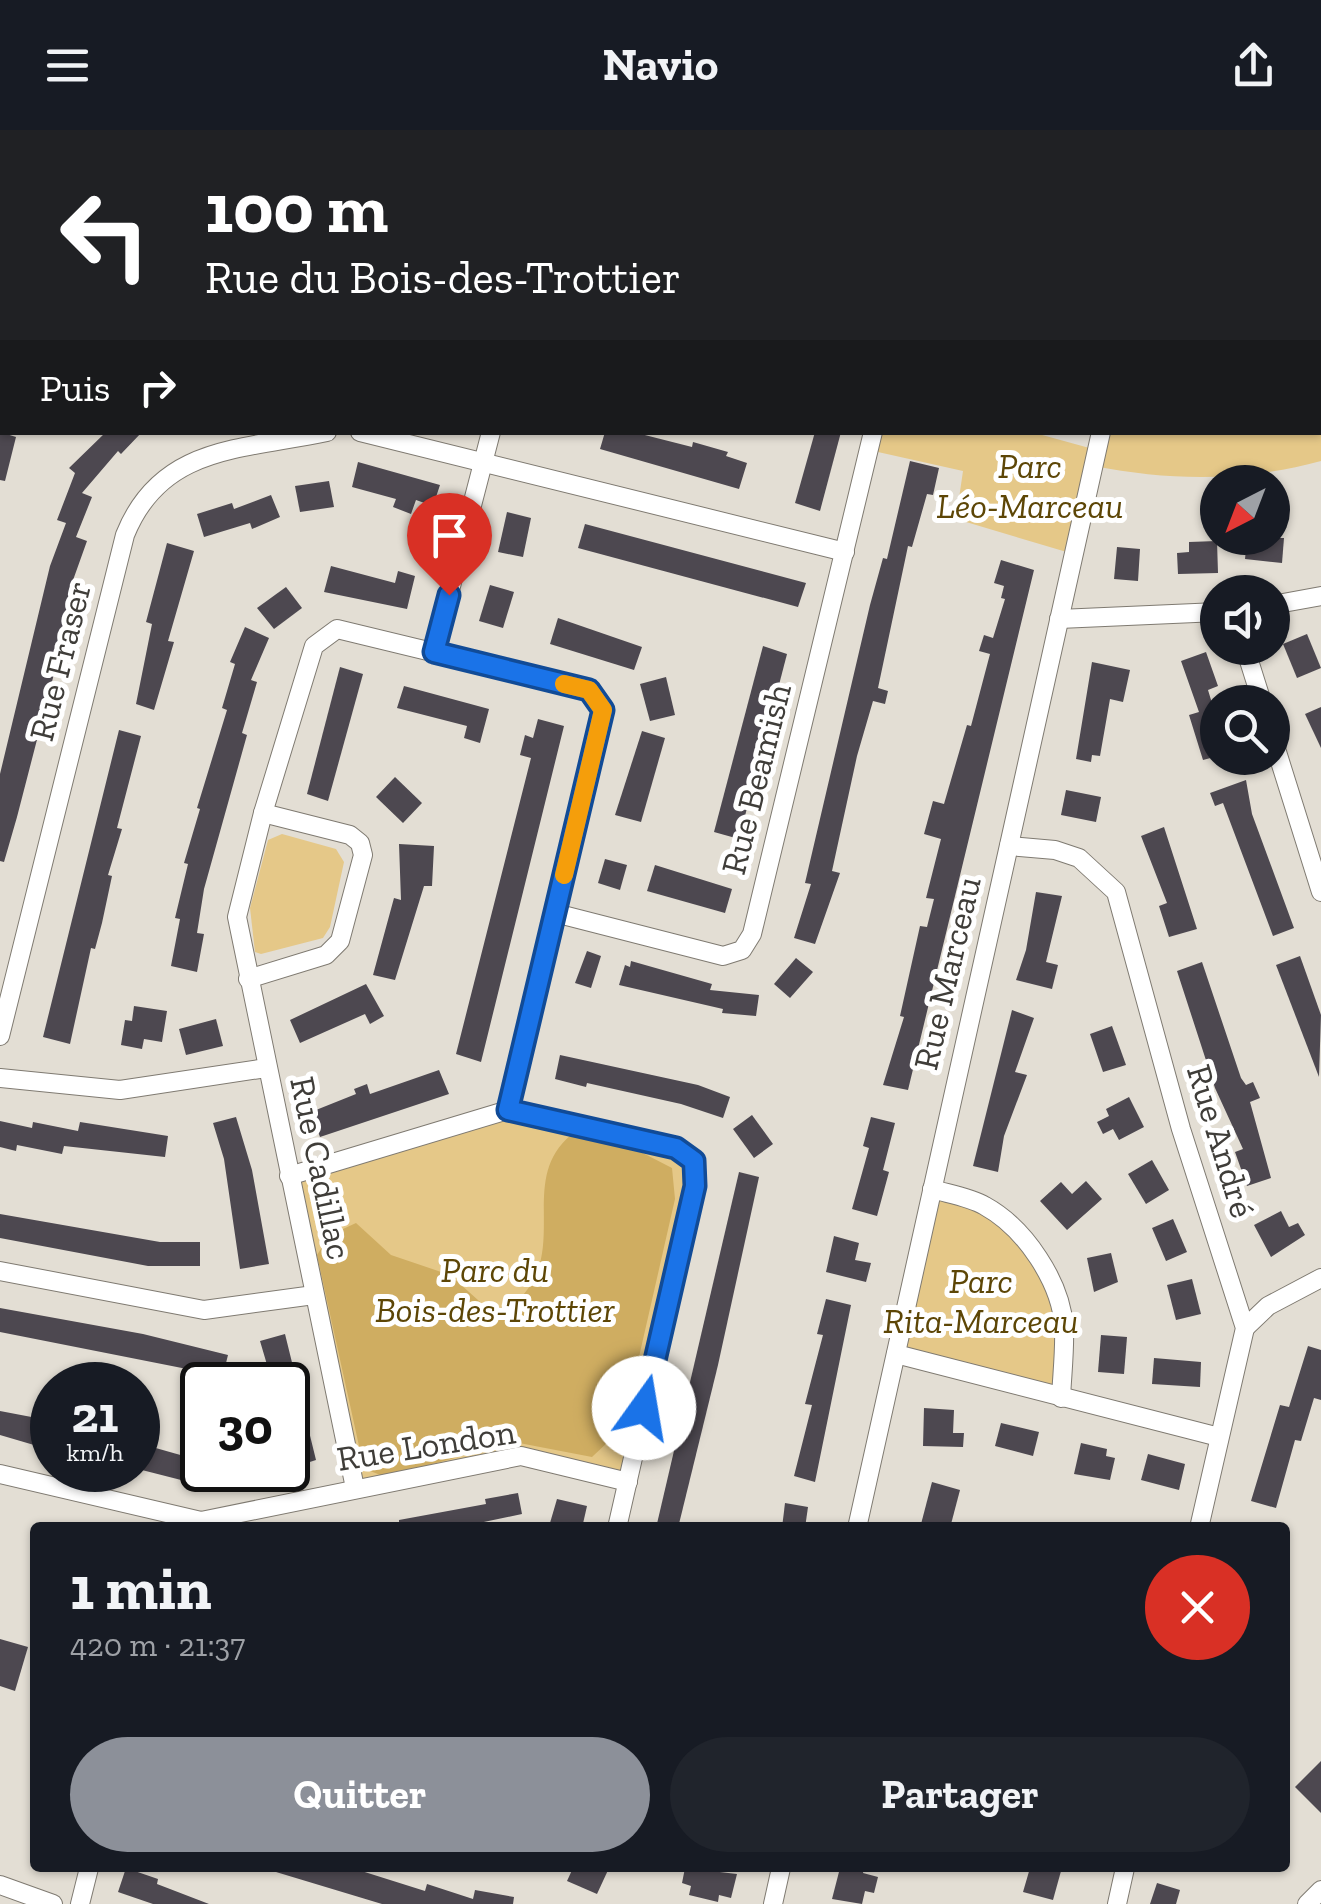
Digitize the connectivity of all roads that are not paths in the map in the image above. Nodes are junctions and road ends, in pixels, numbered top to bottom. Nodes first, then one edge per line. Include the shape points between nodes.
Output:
1 (313, 435) edge
2 (372, 435) edge
3 (490, 435) edge
4 (872, 435) edge
5 (1100, 435) edge
6 (484, 462) junction
7 (845, 552) junction
8 (1321, 596) edge
9 (1290, 602) edge
10 (1200, 613) edge
11 (1060, 620) junction
12 (434, 652) junction
13 (1284, 775) edge
14 (263, 813) junction
15 (1009, 846) junction
16 (1321, 892) edge
17 (555, 913) junction
18 (248, 979) junction
19 (0, 1036) edge
20 (266, 1068) junction
21 (0, 1078) edge
22 (508, 1110) junction
23 (289, 1176) junction
24 (932, 1189) junction
25 (0, 1271) edge
26 (1321, 1278) edge
27 (314, 1295) junction
28 (1245, 1328) junction
29 (896, 1354) junction
30 (1061, 1398) junction
31 (1219, 1438) junction
32 (0, 1474) edge
33 (628, 1482) junction
34 (354, 1488) junction
35 (174, 1522) edge
36 (618, 1522) edge
37 (858, 1522) edge
38 (1201, 1522) edge
39 (88, 1872) edge
40 (780, 1872) edge
41 (1123, 1872) edge
42 (0, 1885) edge
43 (1321, 1890) edge
44 (52, 1904) edge
45 (80, 1904) edge
46 (773, 1904) edge
47 (1116, 1904) edge
48 (1307, 1904) edge

1 - 19 street, Rue Fraser via 188,462 137,506
2 - 6 street
3 - 6 street
4 - 7 street, Rue Beamish
5 - 11 street, Rue Marceau
6 - 7 street
6 - 12 street
7 - 17 street, Rue Beamish via 752,934 742,950 722,956
8 - 9 street
10 - 11 street
11 - 15 street, Rue Marceau
12 - 14 street, Rue Cadillac via 337,629 324,635 314,646
12 - 17 street, Rue Cadillac via 589,690 598,698 603,710
13 - 16 street
14 - 18 street, Rue Cadillac via 237,917
14 - 18 street via 350,835 363,855 340,941 326,956
15 - 24 street, Rue Marceau
15 - 28 street, Rue André via 1079,858 1116,892
17 - 22 street, Rue Cadillac
18 - 20 street, Rue Cadillac
20 - 21 street via 120,1090
20 - 23 street, Rue Cadillac
22 - 23 street
22 - 33 street via 676,1148 694,1161 695,1186
23 - 27 street, Rue Cadillac
24 - 29 street, Rue Marceau
24 - 30 street via 984,1205 1038,1259 1055,1288 1064,1325
25 - 27 street via 204,1310
26 - 28 street via 1268,1306
27 - 34 street, Rue Cadillac
28 - 31 street
29 - 30 street
29 - 37 street, Rue Marceau
30 - 31 street
31 - 38 street
32 - 35 street, Rue London
33 - 34 street, Rue London via 521,1456
33 - 36 street
34 - 35 street, Rue London
39 - 45 street
40 - 46 street
41 - 47 street
42 - 44 street
43 - 48 street

